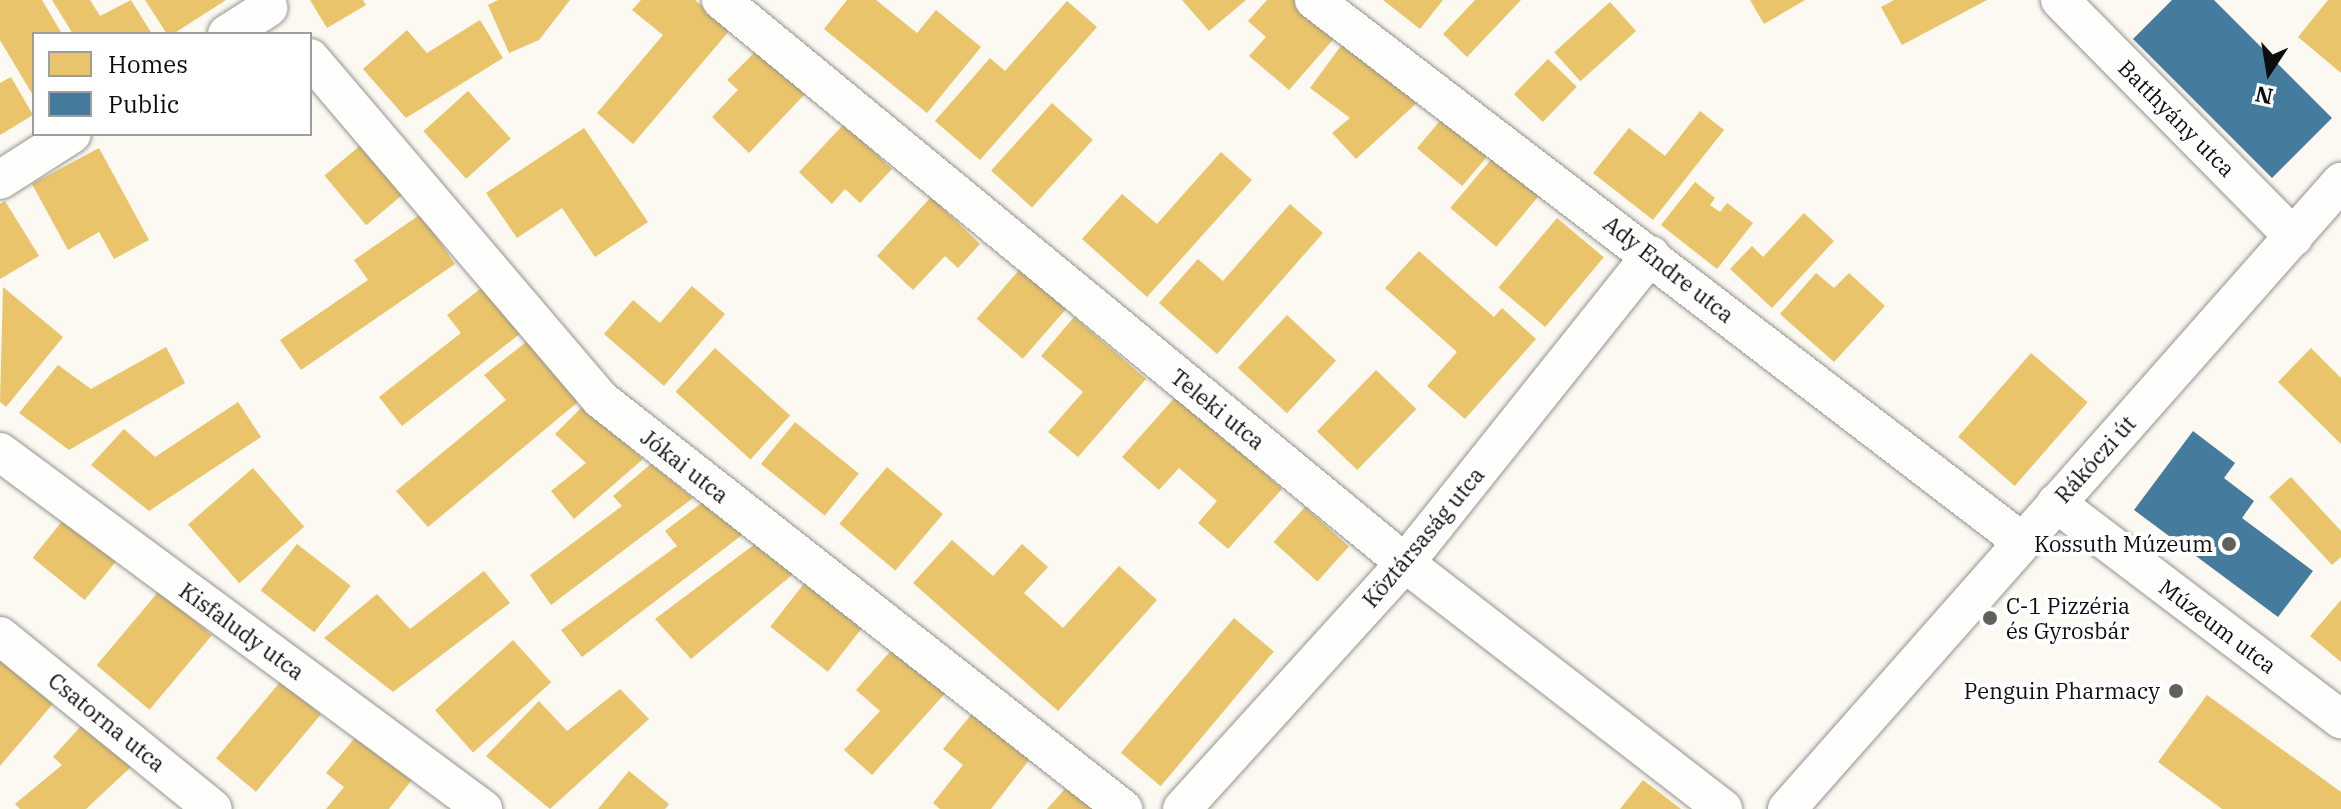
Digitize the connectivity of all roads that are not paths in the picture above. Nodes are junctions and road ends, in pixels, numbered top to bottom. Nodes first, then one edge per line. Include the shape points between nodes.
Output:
1 (721, 0) edge
2 (1314, 0) edge
3 (2060, 0) edge
4 (273, 14) edge
5 (232, 32) edge
6 (312, 60) edge
7 (69, 136) edge
8 (0, 180) edge
9 (2341, 182) edge
10 (2294, 237) junction
11 (1651, 255) junction
12 (0, 452) edge
13 (2056, 503) junction
14 (2021, 541) junction
15 (1405, 563) junction
16 (0, 636) edge
17 (2341, 719) edge
18 (213, 809) edge
19 (483, 809) edge
20 (1123, 809) edge
21 (1182, 809) edge
22 (1723, 809) edge
23 (1787, 809) edge

1 - 15 street, Teleki utca
2 - 11 street, Ady Endre utca
3 - 10 street, Batthyány utca
4 - 5 street
6 - 20 street, Jókai utca via 600,399
7 - 8 street
9 - 10 street, Rákóczi út
10 - 13 street, Rákóczi út
11 - 14 street, Ady Endre utca
11 - 15 street, Köztársaság utca
12 - 19 street, Kisfaludy utca
13 - 14 street, Rákóczi út
13 - 17 street, Múzeum utca
14 - 23 street, Rákóczi út
15 - 21 street, Köztársaság utca
15 - 22 street, Teleki utca
16 - 18 street, Csatorna utca

